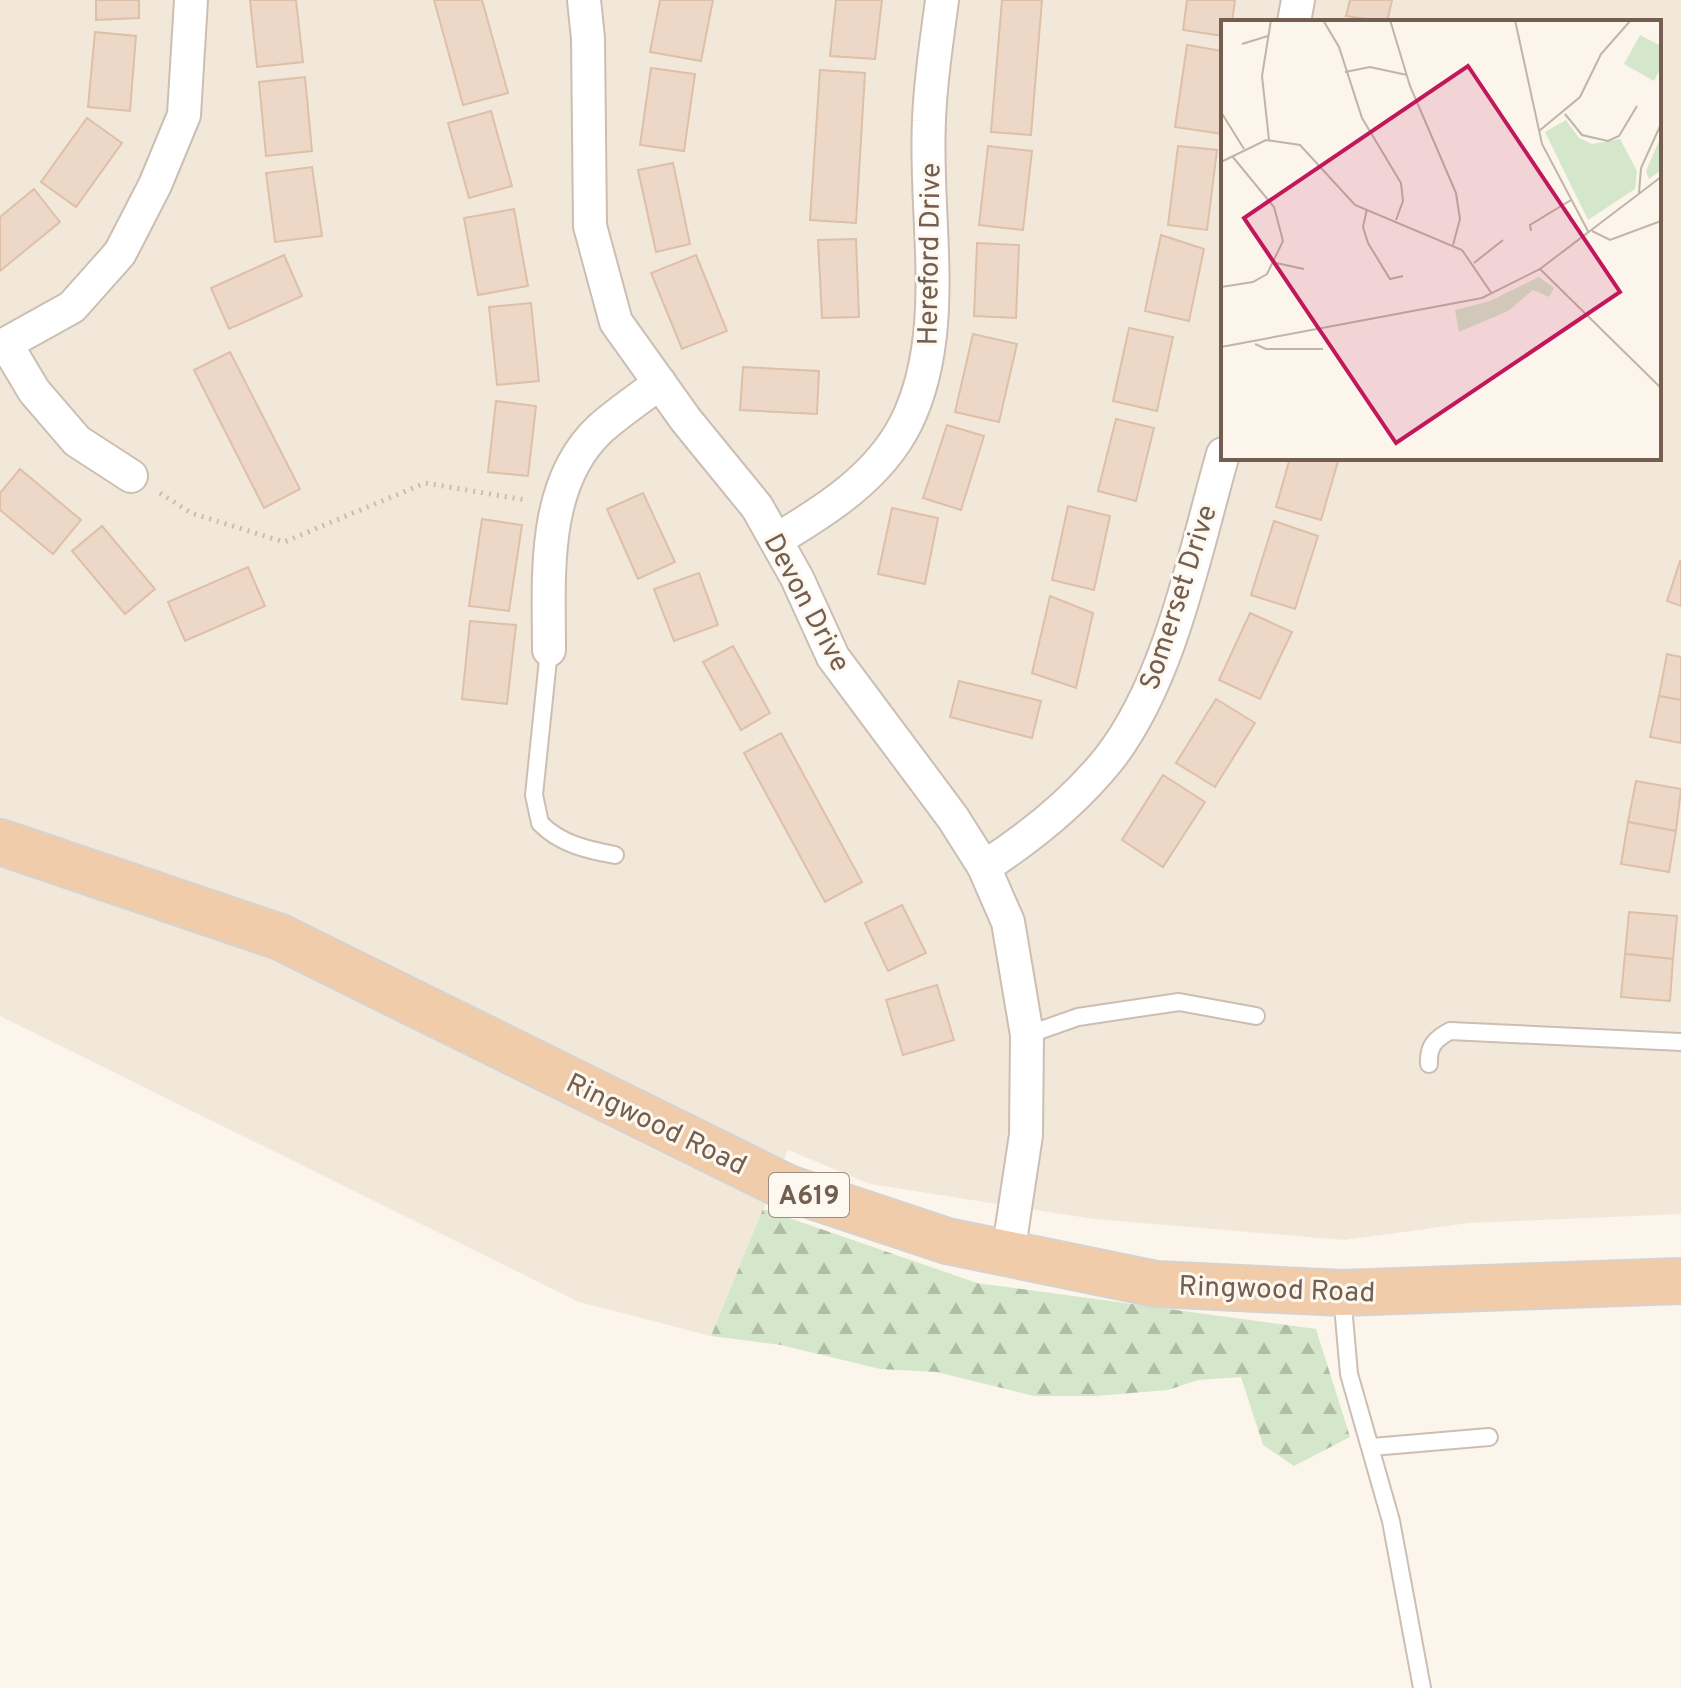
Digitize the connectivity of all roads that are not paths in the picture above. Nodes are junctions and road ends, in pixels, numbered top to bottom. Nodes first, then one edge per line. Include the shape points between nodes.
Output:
1 (191, 0) edge
2 (584, 0) edge
3 (942, 0) edge
4 (1298, 0) edge
5 (1294, 20) edge
6 (3, 345) edge
7 (660, 383) junction
8 (1221, 460) edge
9 (131, 476) road end
10 (776, 540) junction
11 (549, 650) joint
12 (0, 842) edge
13 (615, 855) dead end
14 (984, 867) junction
15 (1256, 1016) dead end
16 (1027, 1035) junction
17 (1681, 1042) edge
18 (1429, 1064) dead end
19 (1008, 1254) junction
20 (1681, 1281) edge
21 (1342, 1293) junction
22 (1489, 1437) dead end
23 (1372, 1447) junction
24 (1422, 1688) edge

1 - 6 street via 184,115 120,253 72,307
2 - 7 street, Devon Drive via 590,226 616,322
3 - 10 street, Hereford Drive via 929,121 926,367 905,424 873,468 832,507
4 - 5 street
6 - 9 street via 77,441
7 - 10 street, Devon Drive via 757,507
7 - 11 street via 599,430 557,505
8 - 14 street, Somerset Drive via 1177,611 1138,709 1108,759 1072,798 1032,836
10 - 14 street, Devon Drive via 833,657 895,735
11 - 13 lane via 534,795 540,823 559,838
12 - 19 highway, Ringwood Road / A619 via 280,937 788,1188 947,1241
14 - 16 street, Devon Drive via 1008,922
15 - 16 lane via 1179,1002 1078,1017
16 - 19 street, Devon Drive via 1026,1135
17 - 18 lane via 1450,1031 1428,1051
19 - 21 highway, Ringwood Road / A619 via 1156,1284
20 - 21 highway, Ringwood Road / A619
21 - 23 lane via 1349,1374
22 - 23 lane
23 - 24 lane

